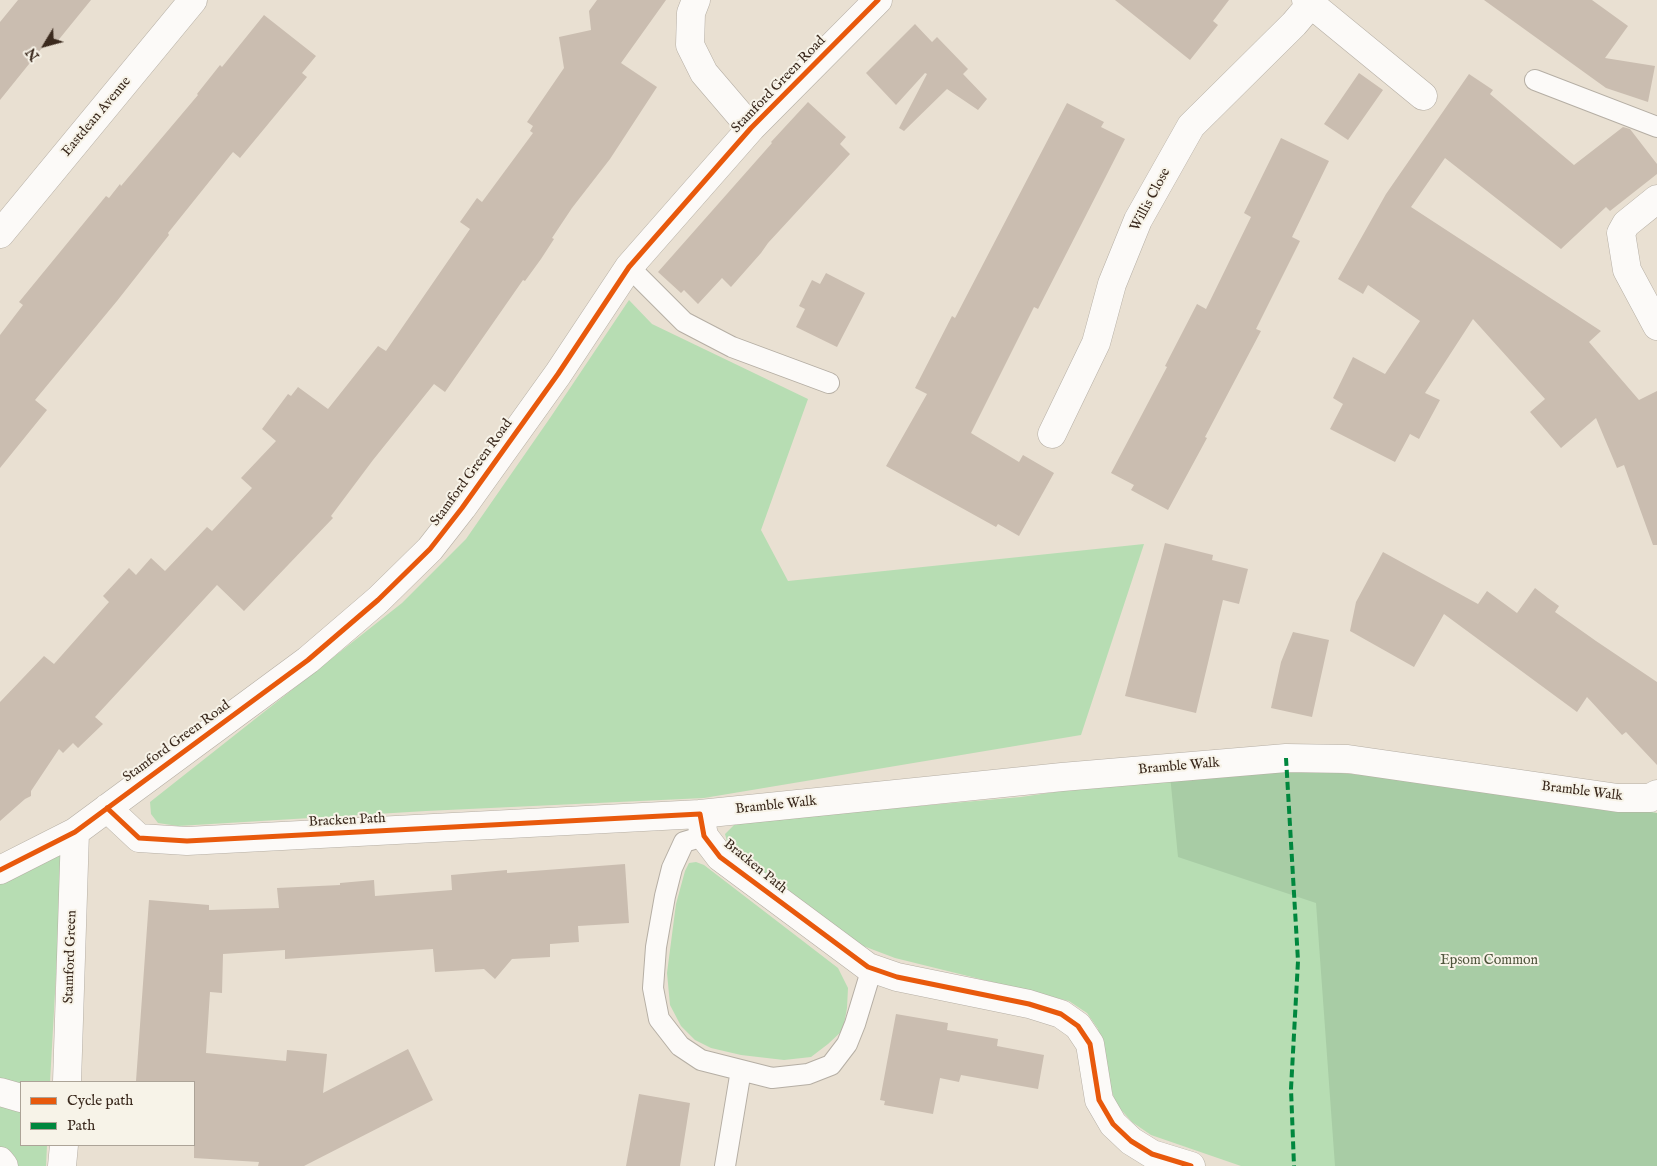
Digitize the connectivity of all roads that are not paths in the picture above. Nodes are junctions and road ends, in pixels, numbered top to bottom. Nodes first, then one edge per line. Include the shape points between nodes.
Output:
1 (193, 0) edge
2 (696, 0) edge
3 (878, 0) edge
4 (1308, 2) edge
5 (1535, 80) dead end
6 (1423, 96) dead end
7 (1657, 127) edge
8 (751, 128) junction
9 (1657, 198) edge
10 (0, 234) edge
11 (629, 267) junction
12 (1657, 326) edge
13 (829, 383) dead end
14 (1052, 434) dead end
15 (1657, 794) edge
16 (107, 808) junction
17 (702, 825) junction
18 (75, 832) junction
19 (0, 870) edge
20 (872, 968) junction
21 (741, 1070) junction
22 (67, 1081) edge
23 (0, 1092) edge
24 (20, 1098) edge
25 (64, 1146) edge
26 (0, 1161) edge
27 (4, 1166) edge
28 (62, 1166) edge
29 (725, 1166) edge
30 (1191, 1166) edge

1 - 10 street, Eastdean Avenue
2 - 8 street via 691,13 690,45 704,73
3 - 8 street, Stamford Green Road
4 - 6 street, Willis Close
4 - 14 street, Willis Close via 1288,31 1191,126 1138,220 1112,284 1096,343
5 - 7 lane
8 - 11 street, Stamford Green Road
9 - 12 street via 1626,224 1621,233 1627,270
11 - 13 lane via 684,322 732,347
11 - 16 street, Stamford Green Road via 558,374 430,549 378,600 308,660
15 - 17 street, Bramble Walk via 1650,798 1618,798 1348,759 1286,758 1062,777
16 - 17 street, Bracken Path via 139,838 187,841
16 - 18 street, Stamford Green Road
17 - 20 street, Bracken Path via 720,857
17 - 21 lane via 684,842 672,868 656,947 653,988 659,1019 680,1046 701,1060
18 - 19 street, Stamford Green Road
18 - 22 street, Stamford Green
20 - 21 lane via 856,1024 832,1065 808,1074 772,1078
20 - 30 street, Bracken Path via 897,977 1029,1004 1061,1014 1078,1026 1090,1044 1099,1100 1113,1124 1152,1154
21 - 29 lane
23 - 24 street
25 - 28 street
26 - 27 street

